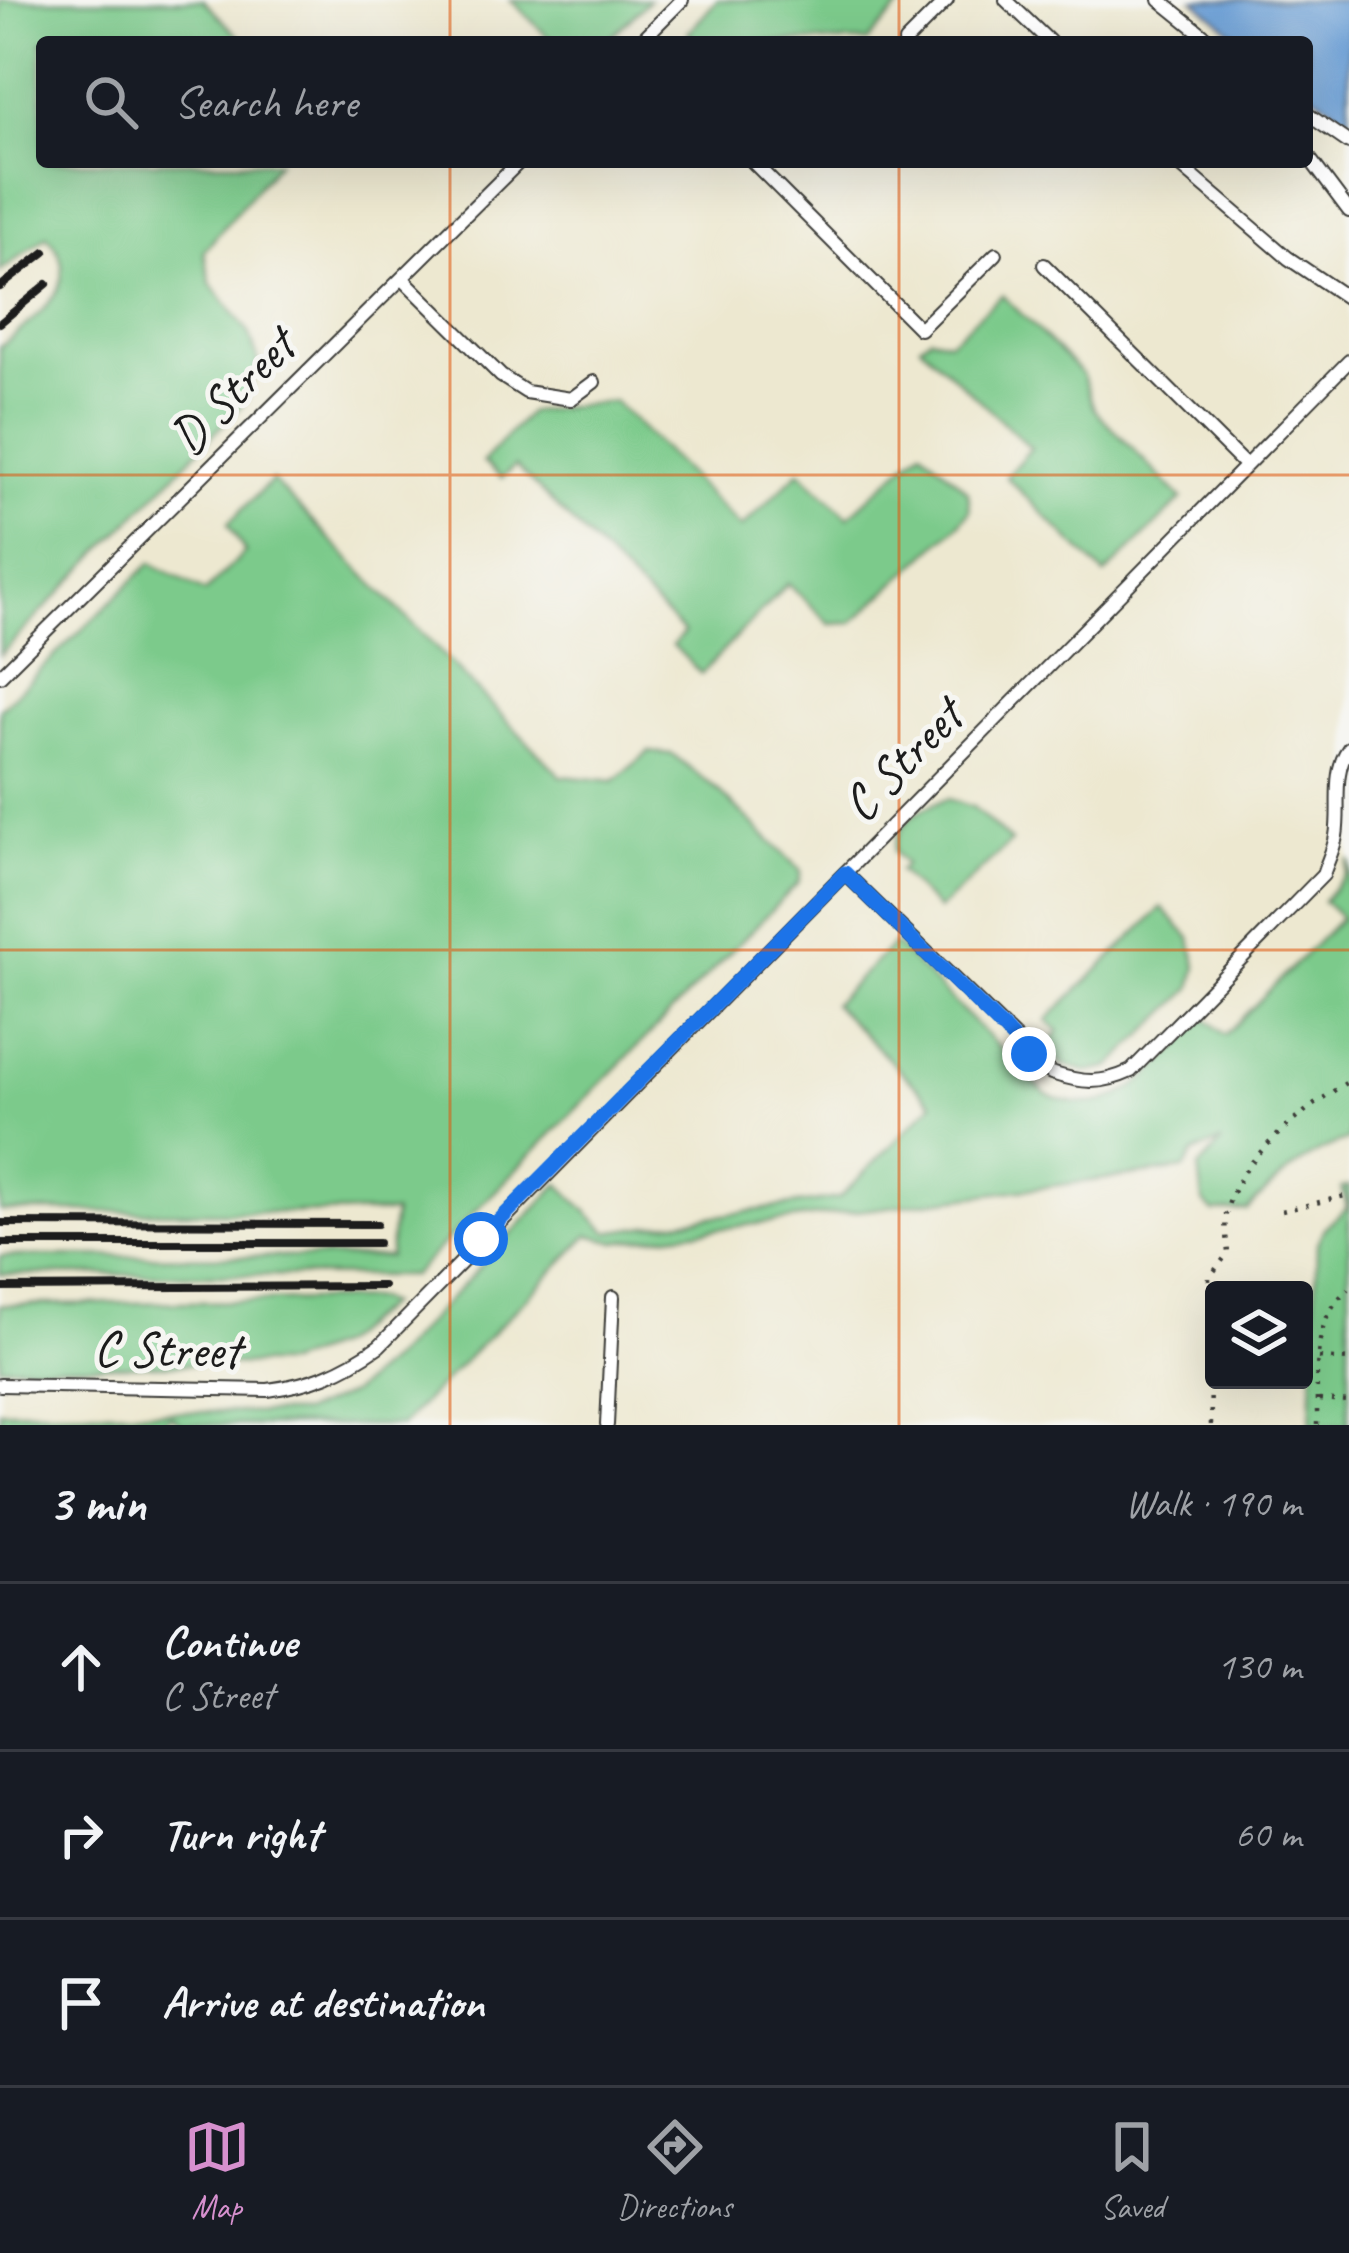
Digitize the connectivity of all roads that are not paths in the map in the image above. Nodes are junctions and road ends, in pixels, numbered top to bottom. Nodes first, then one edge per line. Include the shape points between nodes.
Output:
1 (682, 0) edge
2 (946, 0) edge
3 (1006, 0) edge
4 (1160, 0) edge
5 (646, 36) edge
6 (910, 36) edge
7 (1044, 36) edge
8 (1205, 36) edge
9 (1313, 118) edge
10 (1349, 142) edge
11 (1313, 163) edge
12 (513, 168) edge
13 (759, 168) edge
14 (1183, 168) edge
15 (1349, 211) edge
16 (996, 254) dead end
17 (1044, 266) dead end
18 (402, 278) junction
19 (1349, 299) edge
20 (1349, 361) edge
21 (594, 382) dead end
22 (1245, 465) junction
23 (0, 676) edge
24 (1349, 748) edge
25 (845, 873) junction
26 (613, 1297) dead end
27 (0, 1384) edge
28 (607, 1425) edge

1 - 5 lane
2 - 6 lane
3 - 7 lane
4 - 8 lane
9 - 10 lane
11 - 15 lane
12 - 18 lane, D Street
13 - 16 lane via 920,329
14 - 19 lane
17 - 22 lane
18 - 21 lane via 526,392 571,399
18 - 23 lane, D Street
20 - 22 lane, C Street
22 - 25 lane, C Street
24 - 25 lane via 1323,874 1131,1071 1105,1083 1051,1073
25 - 27 lane, C Street via 379,1346 342,1372 268,1390
26 - 28 lane

